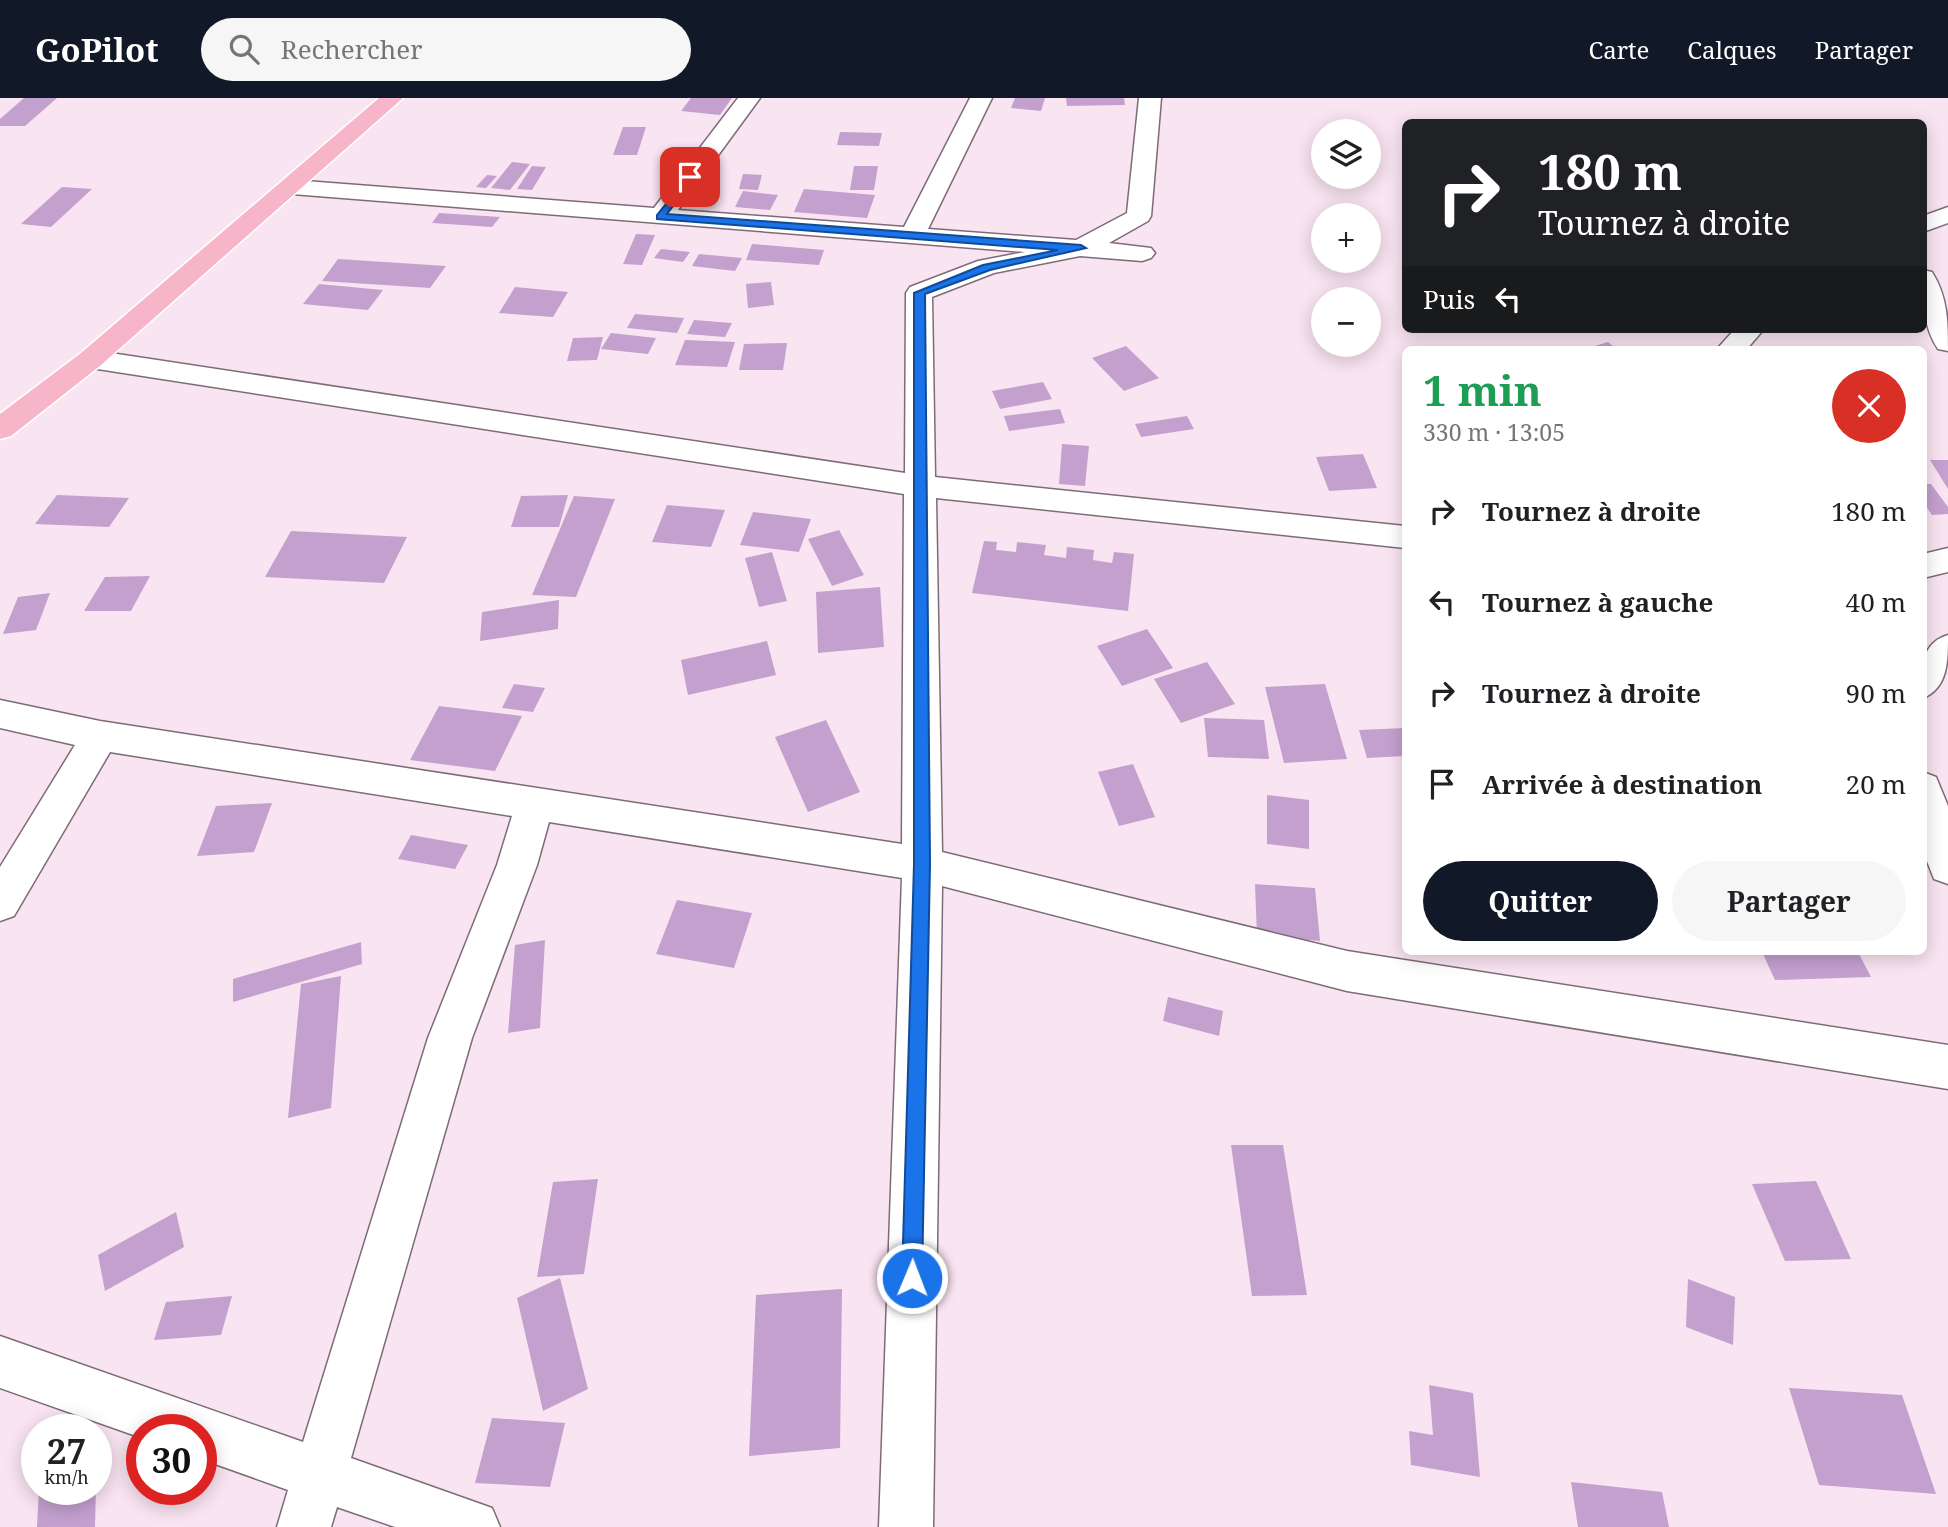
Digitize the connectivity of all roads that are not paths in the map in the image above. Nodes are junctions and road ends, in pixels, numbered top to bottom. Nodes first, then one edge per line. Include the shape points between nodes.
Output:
1 (392, 98) edge
2 (749, 98) edge
3 (981, 98) edge
4 (1150, 98) edge
5 (292, 187) junction
6 (1948, 214) edge
7 (660, 217) junction
8 (1927, 223) edge
9 (912, 236) junction
10 (1081, 248) junction
11 (1142, 253) dead end
12 (1927, 288) edge
13 (1746, 333) edge
14 (1948, 343) edge
15 (1734, 346) edge
16 (91, 359) junction
17 (0, 429) edge
18 (922, 486) junction
19 (1402, 537) edge
20 (1948, 560) edge
21 (1927, 565) edge
22 (1948, 648) edge
23 (1927, 678) edge
24 (0, 713) edge
25 (100, 736) junction
26 (1927, 801) edge
27 (535, 804) junction
28 (922, 864) junction
29 (1948, 867) edge
30 (0, 903) edge
31 (1948, 1067) edge
32 (0, 1362) edge
33 (148, 1414) edge
34 (217, 1439) edge
35 (319, 1474) junction
36 (304, 1527) edge
37 (473, 1527) edge
38 (905, 1527) edge

1 - 5 main road
2 - 7 street
3 - 9 street
4 - 10 street via 1139,216
5 - 7 street
5 - 16 main road
6 - 8 street
7 - 9 street
9 - 10 street
10 - 11 street
10 - 18 street via 987,267 919,293
12 - 14 street
13 - 15 street
16 - 17 main road
16 - 18 street
18 - 19 street
18 - 28 street
20 - 21 street
22 - 23 street
24 - 25 street
25 - 27 street
25 - 30 street
26 - 29 street
27 - 28 street
27 - 35 street via 517,865 450,1038
28 - 31 street via 1347,971
28 - 38 street
32 - 33 street
34 - 35 street
35 - 36 street
35 - 37 street

